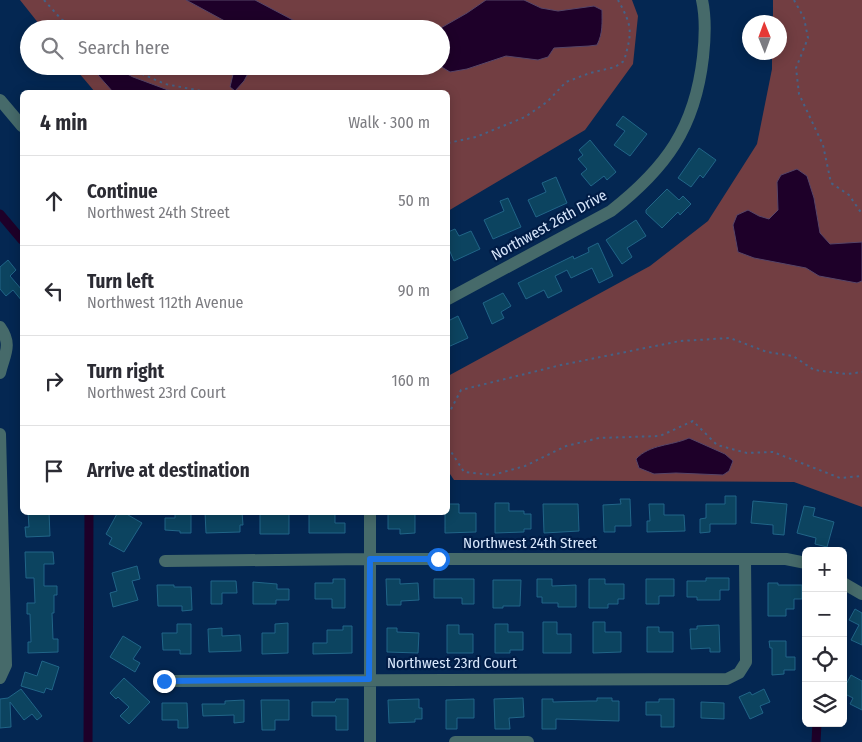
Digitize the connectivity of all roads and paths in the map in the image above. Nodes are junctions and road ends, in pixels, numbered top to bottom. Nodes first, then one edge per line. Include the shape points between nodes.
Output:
1 (44, 0) edge
2 (618, 0) edge
3 (702, 0) edge
4 (794, 0) edge
5 (63, 20) edge
6 (144, 75) edge
7 (196, 90) edge
8 (0, 100) edge
9 (20, 124) edge
10 (450, 144) edge
11 (862, 214) edge
12 (450, 298) edge
13 (0, 328) edge
14 (862, 372) edge
15 (0, 373) edge
16 (450, 411) edge
17 (0, 434) edge
18 (450, 450) edge
19 (862, 476) edge
20 (370, 515) edge
21 (370, 559) junction
22 (745, 559) junction
23 (165, 561) dead end
24 (802, 562) edge
25 (847, 585) edge
26 (862, 594) edge
27 (1, 678) edge
28 (369, 679) junction
29 (164, 681) dead end
30 (370, 742) edge
31 (455, 742) edge
32 (528, 742) edge

1 - 5 path
2 - 10 path via 629,21 630,39 624,61 615,67 566,82 525,118
3 - 12 street, Northwest 26th Drive via 705,41 700,80 690,116 655,172 612,211
4 - 11 path via 804,18 808,38 796,68 799,94 823,145 831,183 849,195
6 - 7 path via 165,84
8 - 9 street
13 - 15 street via 7,340 7,351
14 - 16 path via 847,374 814,370 793,356 767,352 730,338 680,341 461,390
17 - 27 street via 6,665
18 - 19 path via 464,472 493,475 525,466 566,446 598,438 660,436 693,421 717,445 747,453 773,452 840,478
20 - 21 street
21 - 22 street, Northwest 24th Street
21 - 23 street, Northwest 24th Street
21 - 28 street
22 - 24 street, Northwest 24th Street
22 - 28 street, Northwest 23rd Court via 746,662 739,673 727,678
25 - 26 street
28 - 29 street, Northwest 23rd Court
28 - 30 street
31 - 32 street

